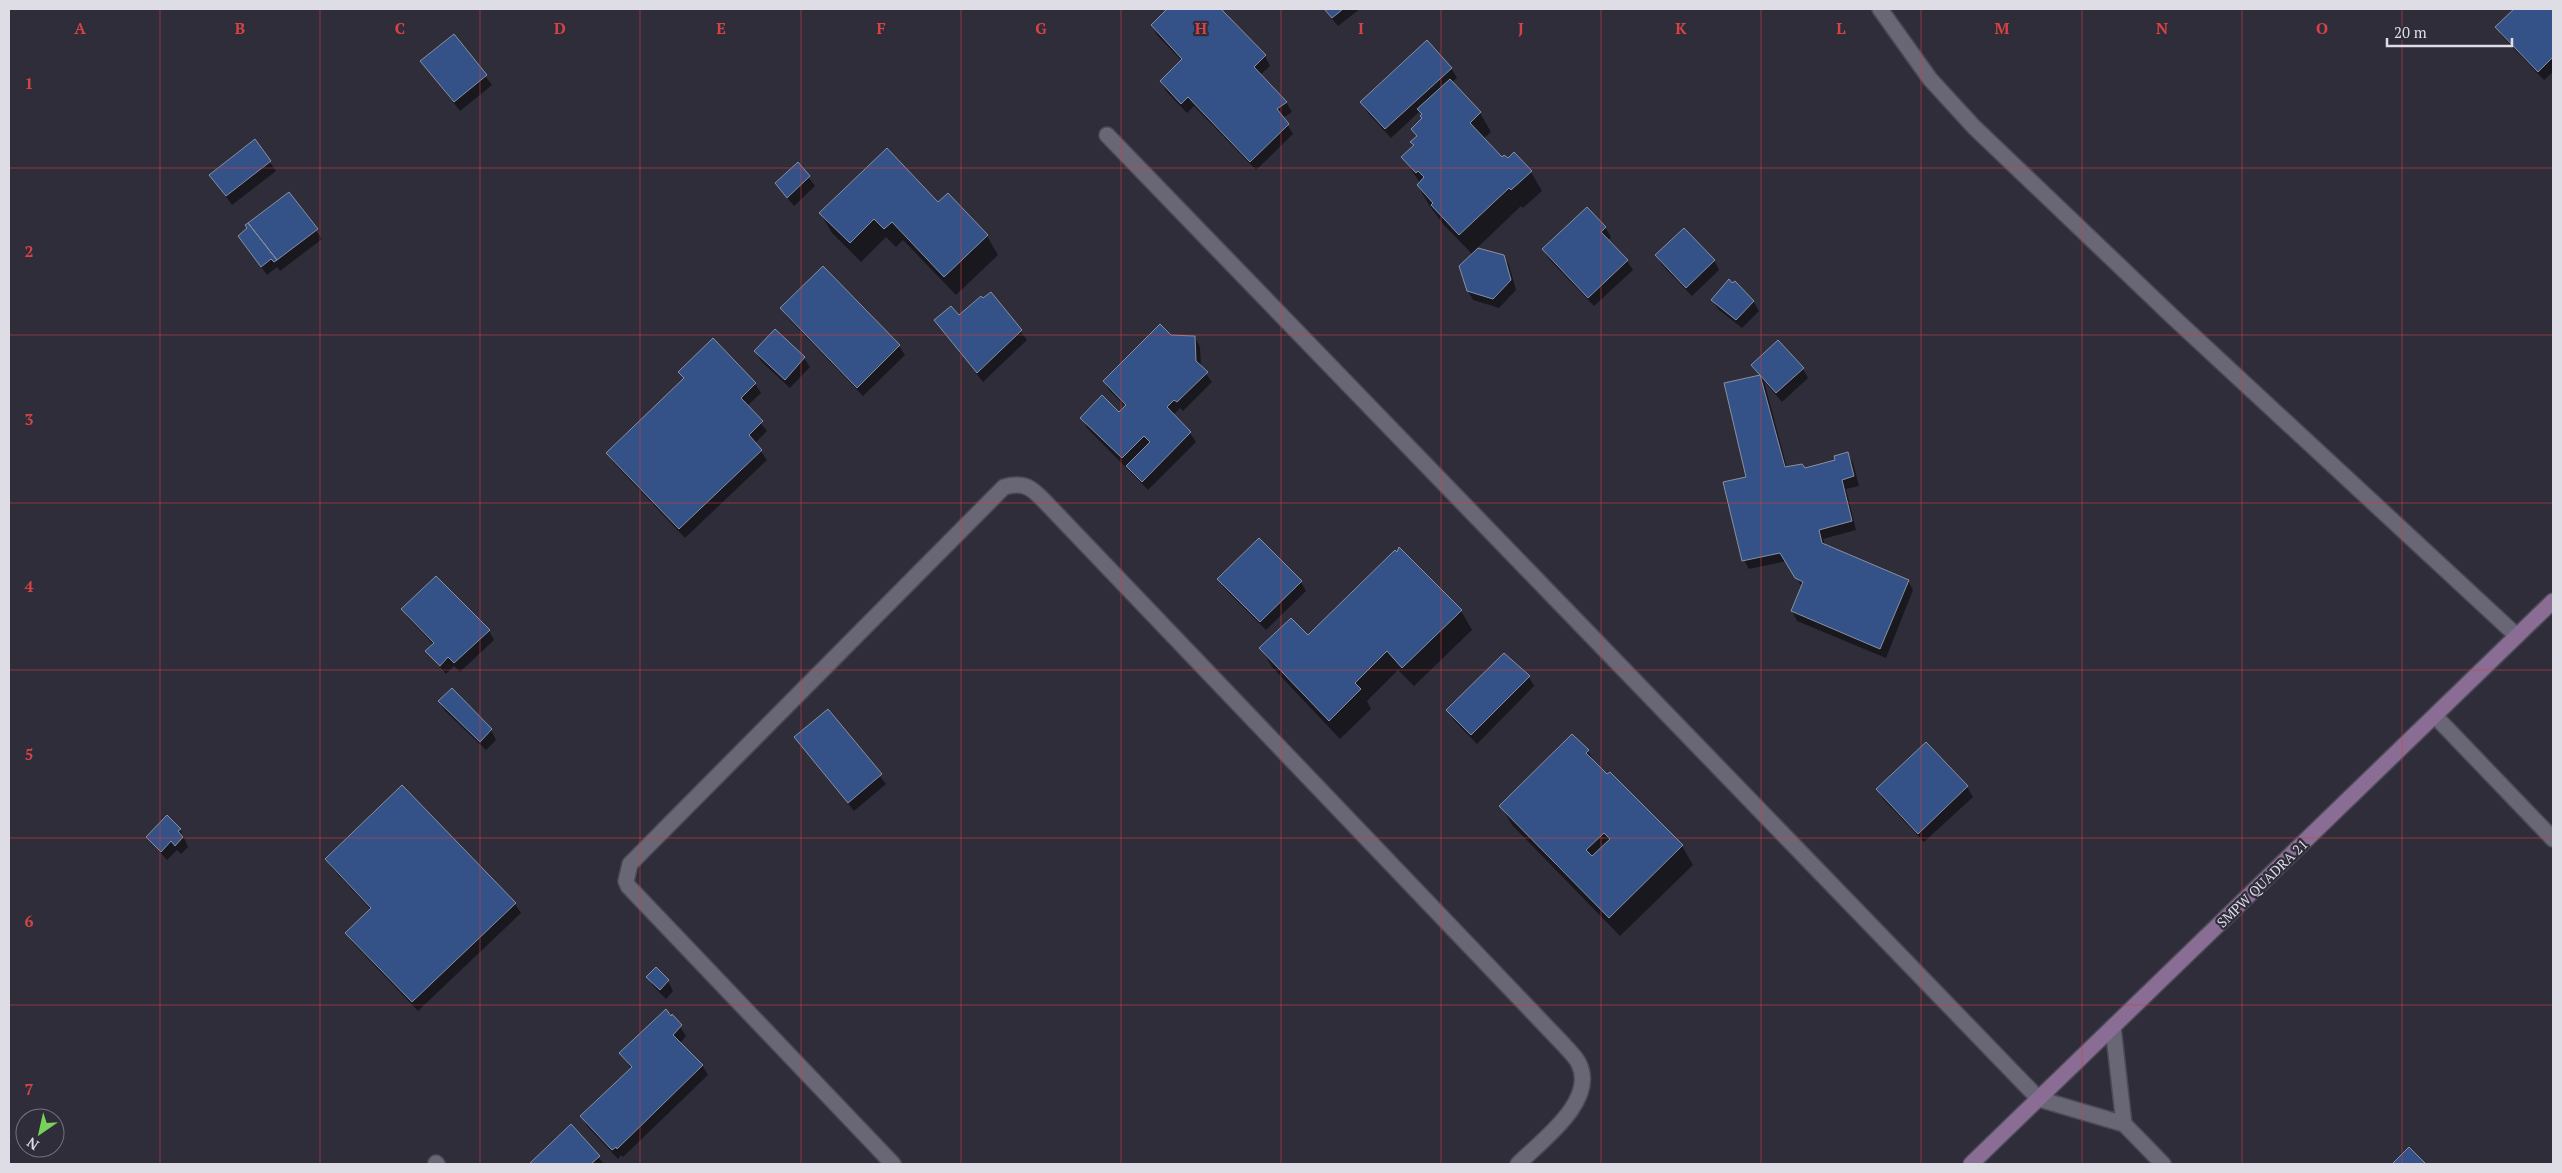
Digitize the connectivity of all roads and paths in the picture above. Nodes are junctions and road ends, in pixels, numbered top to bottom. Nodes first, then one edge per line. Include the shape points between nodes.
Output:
1 (1880, 9) edge
2 (1107, 135) dead end
3 (2553, 601) edge
4 (2517, 636) junction
5 (2436, 716) junction
6 (2553, 839) edge
7 (2113, 1027) junction
8 (2039, 1099) junction
9 (2124, 1124) junction
10 (893, 1164) edge
11 (1518, 1164) edge
12 (1971, 1164) edge
13 (2163, 1164) edge

1 - 4 street via 1930,79 1974,127
2 - 8 street
3 - 4 street, SMPW QUADRA 21
4 - 5 street, SMPW QUADRA 21
5 - 6 street
5 - 7 street, SMPW QUADRA 21
7 - 8 street, SMPW QUADRA 21
7 - 9 street
8 - 9 street
8 - 12 street, SMPW QUADRA 21
9 - 13 street
10 - 11 street via 628,886 627,872 630,864 1004,487 1019,483 1031,488 1052,509 1579,1063 1583,1080 1580,1097 1566,1116

